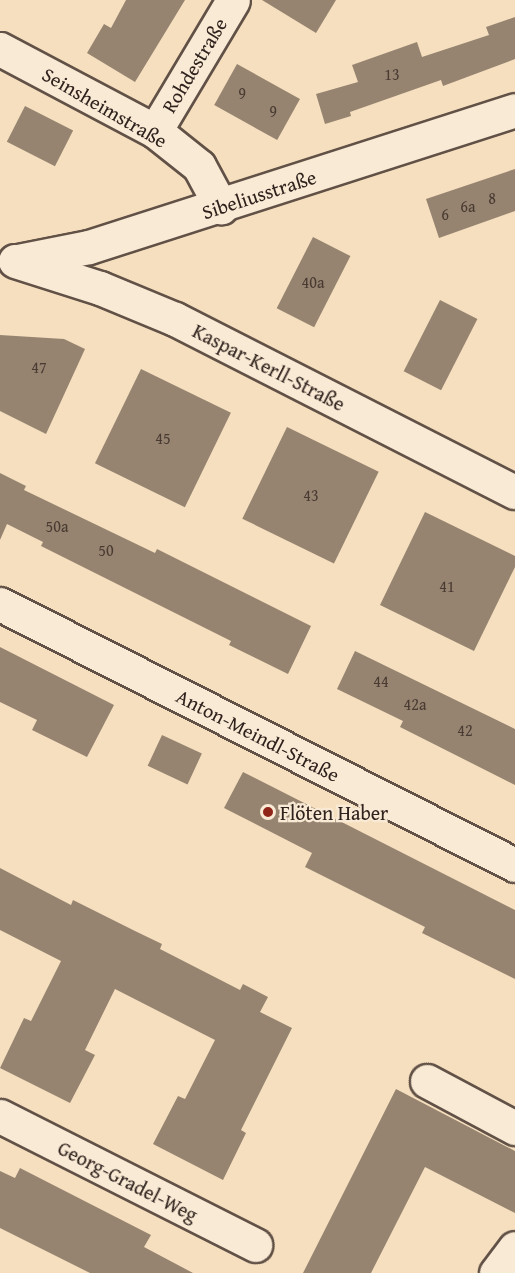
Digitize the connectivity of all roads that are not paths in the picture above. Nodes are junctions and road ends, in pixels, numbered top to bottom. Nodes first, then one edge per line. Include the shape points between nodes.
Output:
1 (233, 0) edge
2 (0, 49) edge
3 (515, 110) edge
4 (155, 131) junction
5 (221, 207) junction
6 (7, 263) edge
7 (515, 492) edge
8 (0, 604) edge
9 (515, 865) edge
10 (427, 1081) dead end
11 (0, 1116) edge
12 (515, 1128) edge
13 (255, 1245) dead end
14 (515, 1248) edge
15 (496, 1273) edge

1 - 4 street, Rohdestraße
2 - 4 street, Seinsheimstraße
3 - 5 street, Sibeliusstraße
4 - 5 street, Seinsheimstraße via 199,166
5 - 6 street, Sibeliusstraße via 89,247
6 - 7 street, Kaspar-Kerll-Straße via 100,288 175,318
8 - 9 street, Anton-Meindl-Straße
10 - 12 street
11 - 13 street, Georg-Gradel-Weg
14 - 15 street

